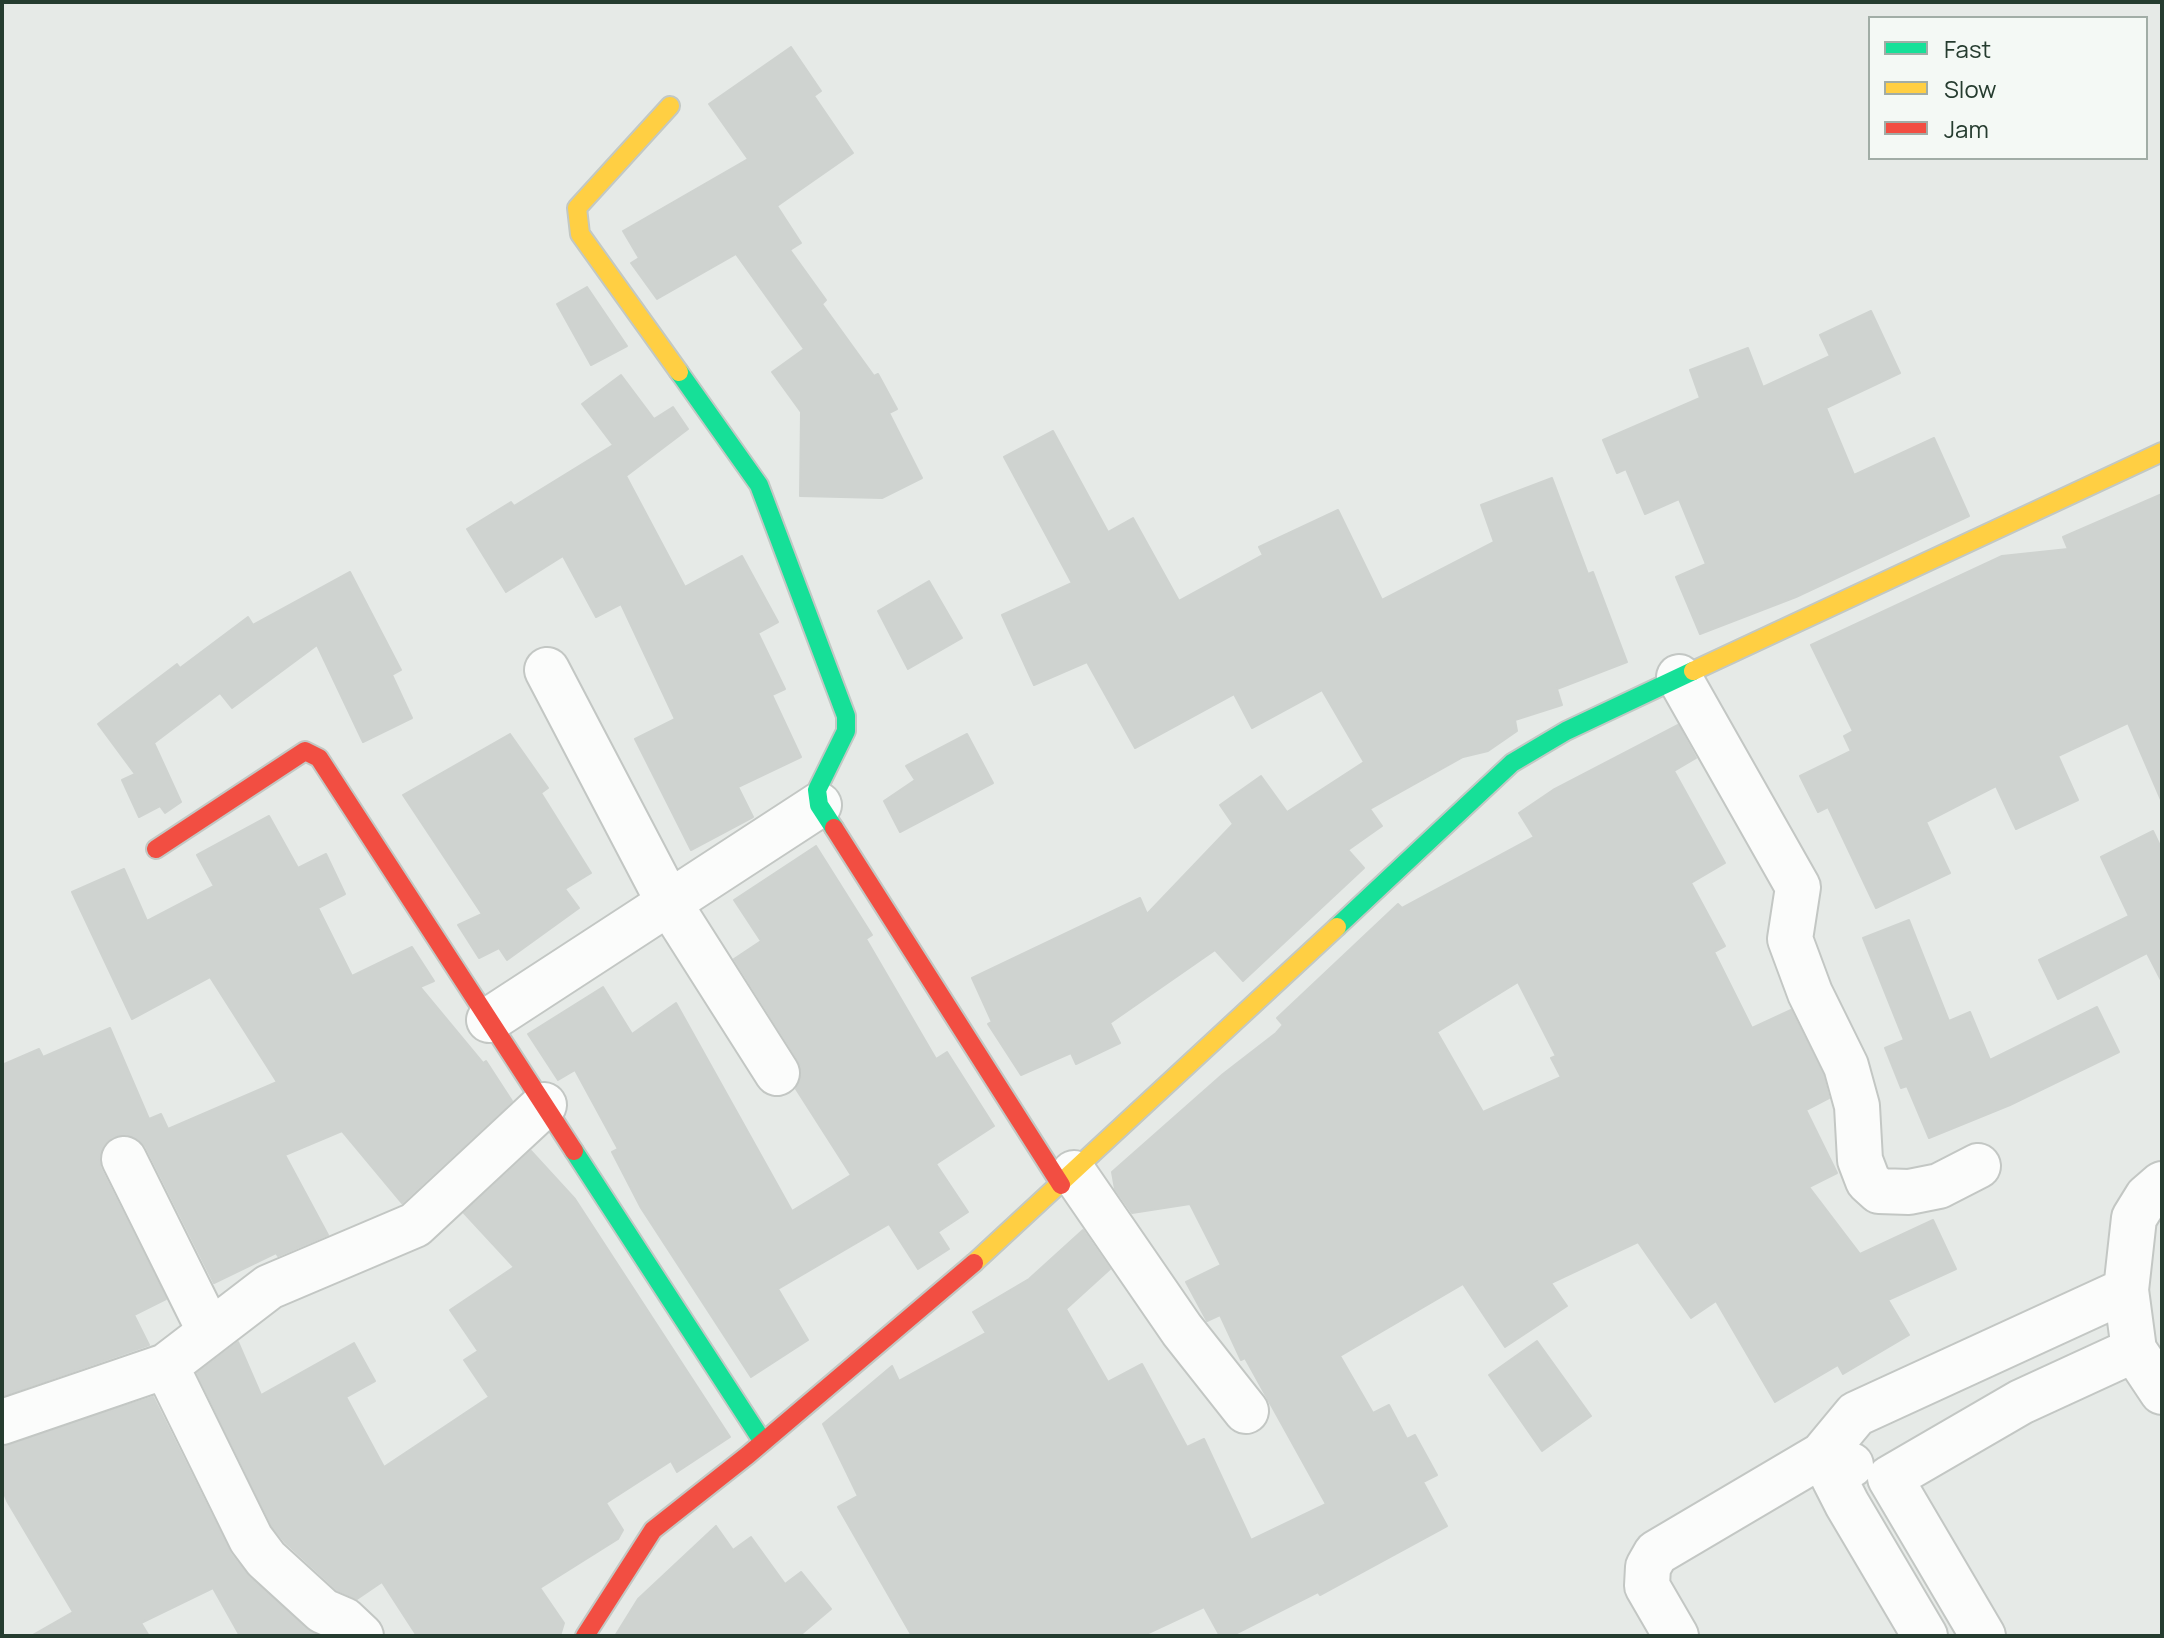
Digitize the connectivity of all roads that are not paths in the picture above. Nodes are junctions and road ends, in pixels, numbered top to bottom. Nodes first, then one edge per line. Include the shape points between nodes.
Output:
1 (670, 106) dead end
2 (2162, 452) edge
3 (547, 670) dead end
4 (1679, 677) junction
5 (819, 805) junction
6 (156, 849) dead end
7 (669, 903) junction
8 (489, 1020) junction
9 (777, 1073) dead end
10 (544, 1105) junction
11 (124, 1159) dead end
12 (1978, 1166) dead end
13 (1067, 1179) junction
14 (2162, 1184) edge
15 (2126, 1290) junction
16 (210, 1332) junction
17 (2134, 1350) junction
18 (166, 1366) junction
19 (2162, 1392) edge
20 (1246, 1411) dead end
21 (2, 1422) edge
22 (763, 1442) junction
23 (1822, 1455) junction
24 (1890, 1478) junction
25 (361, 1636) edge
26 (585, 1636) edge
27 (1676, 1636) edge
28 (1925, 1636) edge
29 (1983, 1636) edge

1 - 5 street via 577,208 576,221 580,234 759,485 846,716 846,731 817,790
2 - 4 street
3 - 7 street
4 - 12 street via 1798,887 1790,939 1846,1066 1868,1181 1879,1191 1909,1192 1939,1186
4 - 13 street via 1512,763
5 - 7 street
5 - 13 street
6 - 8 street via 305,751 319,758
7 - 8 street
7 - 9 street
8 - 10 street
10 - 16 street via 415,1225 269,1287
10 - 22 street
11 - 16 street
13 - 20 street
13 - 22 street
14 - 15 street via 2134,1218
15 - 17 street
15 - 23 street via 1856,1414
16 - 18 street
17 - 19 street
17 - 24 street via 2021,1402
18 - 21 street
18 - 25 street via 251,1539 323,1611 344,1620
22 - 26 street via 653,1530
23 - 24 street
23 - 27 street via 1656,1553 1648,1567 1647,1586
23 - 28 street
24 - 29 street

